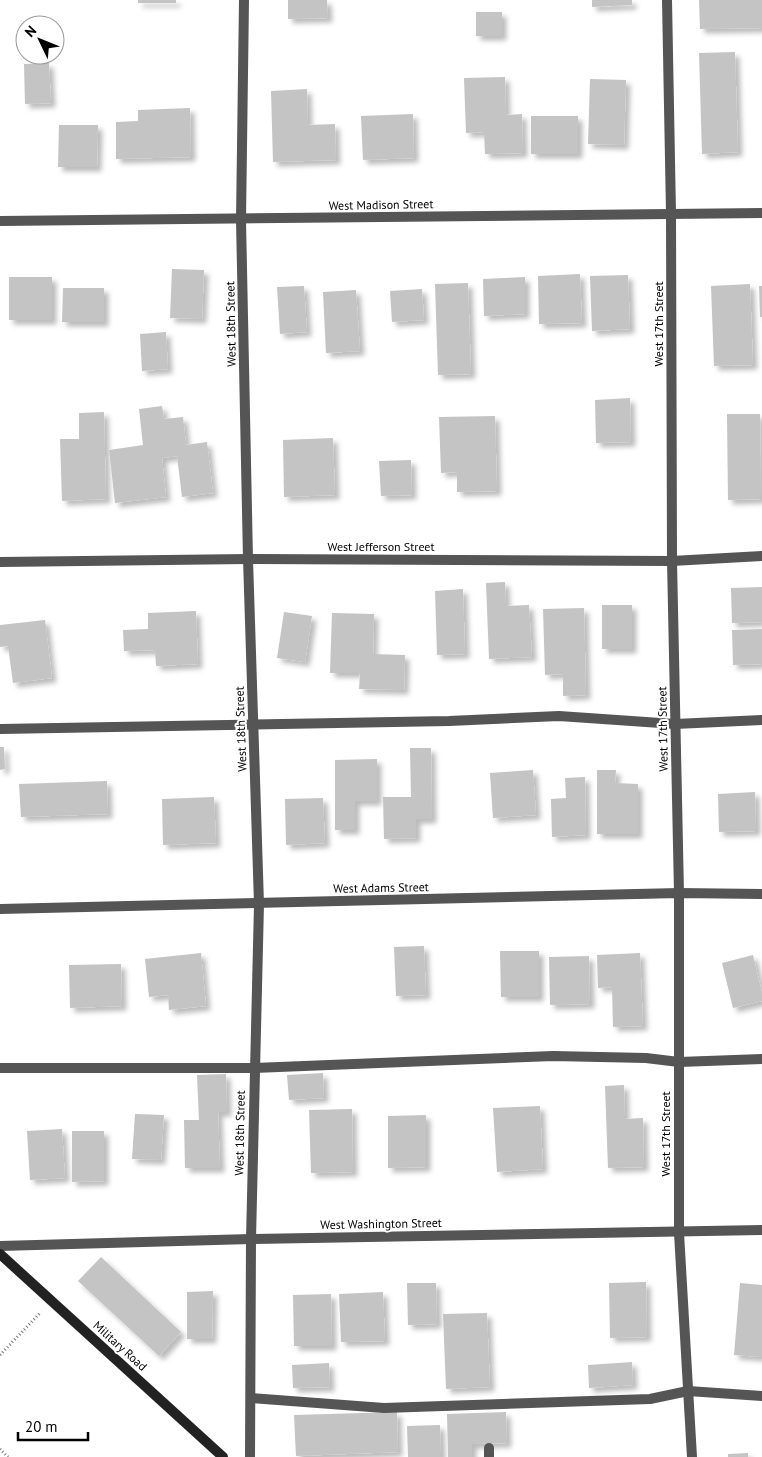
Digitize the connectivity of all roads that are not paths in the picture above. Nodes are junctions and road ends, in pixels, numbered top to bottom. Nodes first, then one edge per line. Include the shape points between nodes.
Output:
1 (244, 0) edge
2 (667, 0) edge
3 (671, 213) junction
4 (762, 213) edge
5 (241, 220) junction
6 (0, 221) edge
7 (762, 556) edge
8 (248, 559) junction
9 (672, 561) junction
10 (0, 562) edge
11 (762, 720) edge
12 (253, 724) junction
13 (675, 724) junction
14 (0, 729) edge
15 (679, 893) junction
16 (762, 894) edge
17 (259, 904) junction
18 (0, 909) edge
19 (762, 1059) edge
20 (679, 1062) junction
21 (0, 1068) edge
22 (254, 1068) junction
23 (762, 1230) edge
24 (679, 1232) junction
25 (251, 1239) junction
26 (0, 1246) edge
27 (0, 1254) edge
28 (688, 1391) junction
29 (762, 1396) edge
30 (251, 1398) junction
31 (223, 1457) edge
32 (250, 1457) edge
33 (692, 1457) edge

1 - 5 street, West 18th Street
2 - 3 street, West 17th Street
3 - 4 street, West Madison Street
3 - 5 street, West Madison Street
3 - 9 street, West 17th Street
5 - 6 street, West Madison Street
5 - 8 street, West 18th Street
7 - 9 street, West Jefferson Street
8 - 9 street, West Jefferson Street
8 - 10 street, West Jefferson Street
8 - 12 street, West 18th Street
9 - 13 street, West 17th Street
11 - 13 street
12 - 13 street via 559,716
12 - 14 street
12 - 17 street, West 18th Street
13 - 15 street, West 17th Street
15 - 16 street, West Adams Street
15 - 17 street, West Adams Street
15 - 20 street, West 17th Street
17 - 18 street, West Adams Street
17 - 22 street, West 18th Street
19 - 20 street
20 - 22 street via 553,1056
20 - 24 street, West 17th Street
21 - 22 street
22 - 25 street, West 18th Street
23 - 24 street, West Washington Street
24 - 25 street, West Washington Street
24 - 28 street, West 17th Street
25 - 26 street, West Washington Street
25 - 30 street, West 18th Street
27 - 31 street, Military Road
28 - 29 street
28 - 30 street via 650,1399 384,1408
28 - 33 street, West 17th Street
30 - 32 street, West 18th Street

